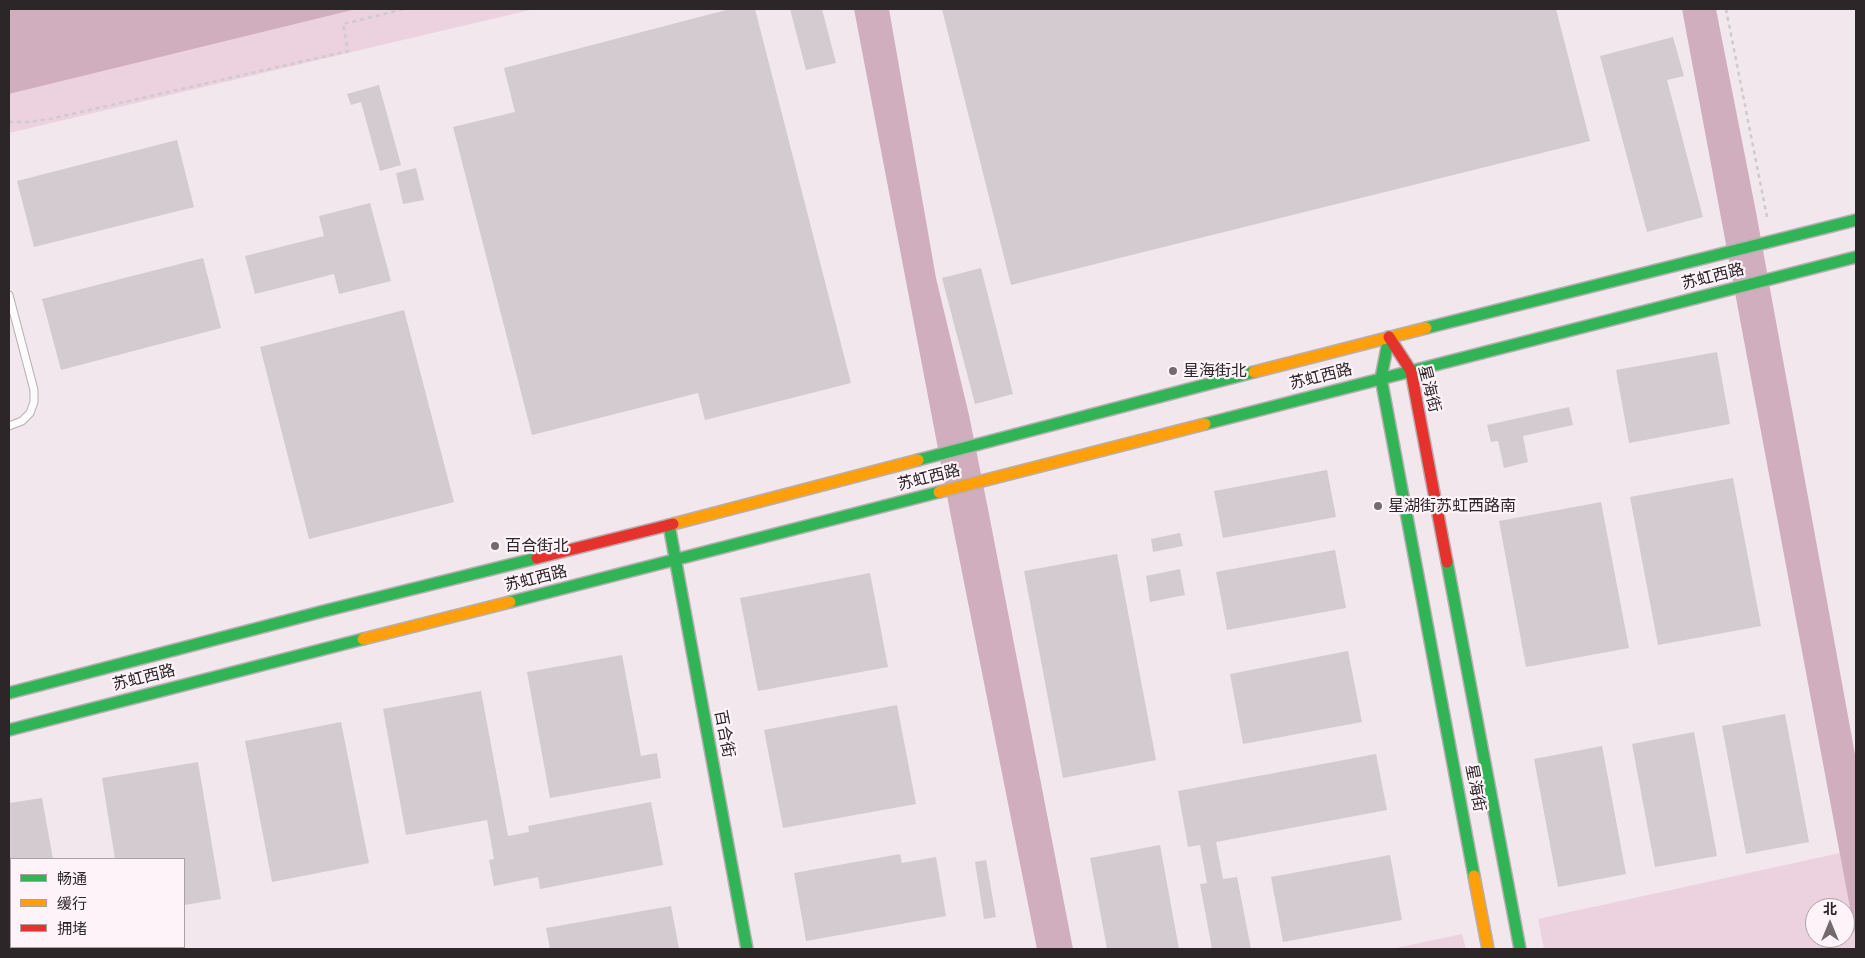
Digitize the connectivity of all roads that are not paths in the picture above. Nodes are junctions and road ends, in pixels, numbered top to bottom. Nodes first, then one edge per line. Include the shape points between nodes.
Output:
1 (1856, 220) edge
2 (1856, 257) edge
3 (9, 295) edge
4 (1389, 337) junction
5 (1411, 371) junction
6 (1381, 378) junction
7 (9, 426) edge
8 (669, 525) junction
9 (675, 560) junction
10 (9, 693) edge
11 (9, 730) edge
12 (747, 949) edge
13 (1488, 949) edge
14 (1520, 949) edge

1 - 4 main road, 苏虹西路
2 - 5 main road, 苏虹西路
3 - 7 lane via 34,390 34,402 22,421
4 - 5 main road, 星海街
4 - 6 main road, 星海街
4 - 8 main road, 苏虹西路
5 - 6 main road, 苏虹西路
5 - 14 main road, 星海街
6 - 9 main road, 苏虹西路
6 - 13 main road, 星海街
8 - 9 main road, 百合街
8 - 10 main road, 苏虹西路
9 - 11 main road, 苏虹西路
9 - 12 main road, 百合街

